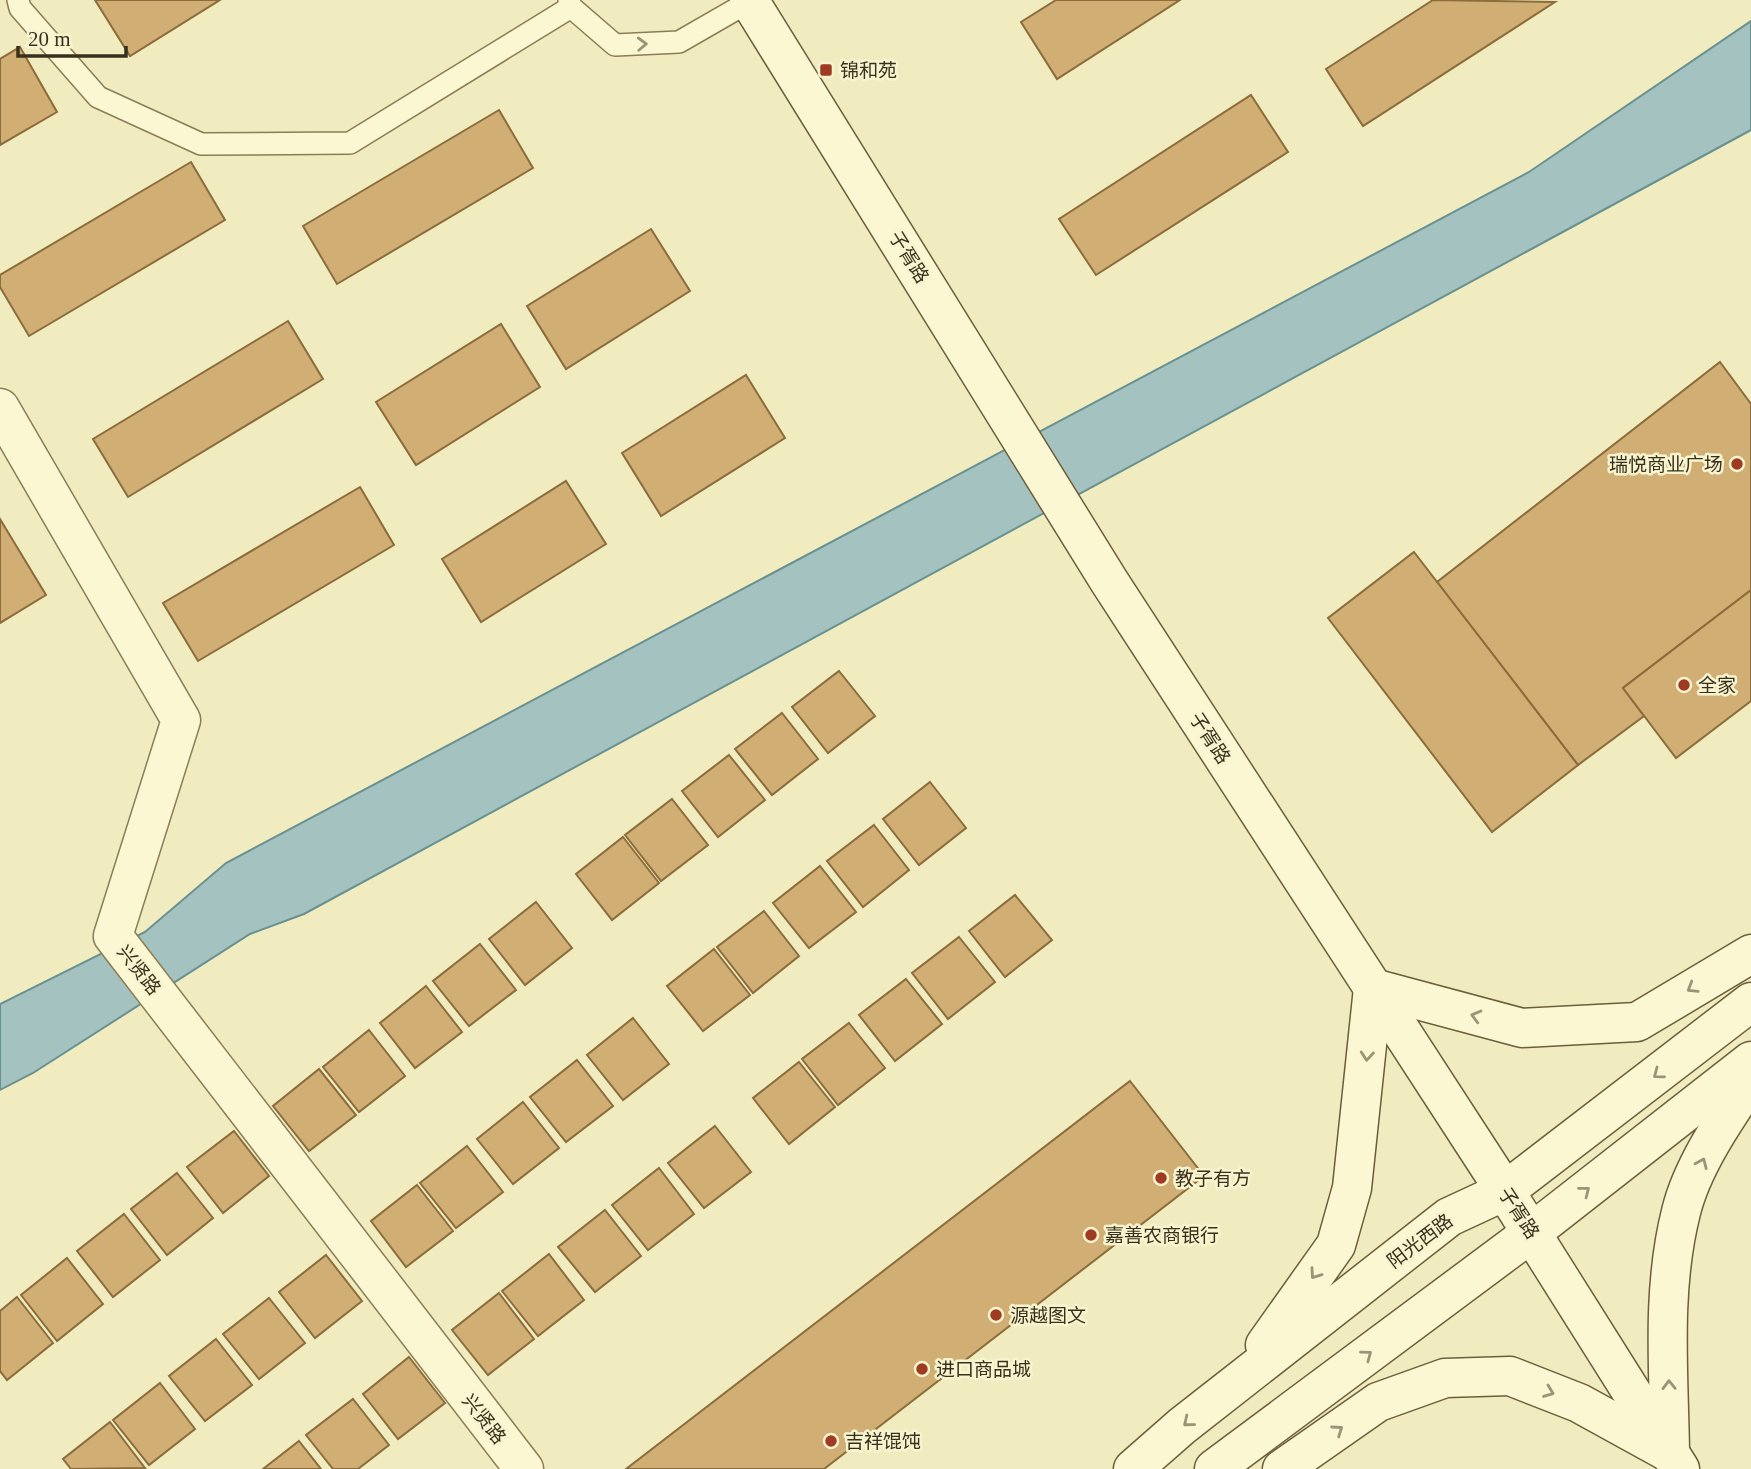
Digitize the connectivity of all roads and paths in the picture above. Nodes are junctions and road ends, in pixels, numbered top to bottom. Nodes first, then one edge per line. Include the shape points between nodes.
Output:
1 (18, 0) edge
2 (750, 0) edge
3 (570, 3) edge
4 (0, 408) edge
5 (1751, 954) edge
6 (1373, 988) junction
7 (1751, 1002) edge
8 (1751, 1062) edge
9 (1751, 1080) edge
10 (1505, 1191) junction
11 (1531, 1233) junction
12 (1241, 1380) junction
13 (1675, 1461) edge
14 (524, 1469) edge
15 (1133, 1469) edge
16 (1214, 1469) edge
17 (1282, 1469) edge

1 - 3 lane via 20,8 98,97 201,144 350,143
3 -> 2 lane via 615,45 679,42
2 - 6 street, 子胥路 via 1109,581
4 - 14 street, 兴贤路 via 181,720 113,936
5 -> 6 street via 1637,1023 1522,1028
6 - 10 street, 子胥路
6 -> 12 street via 1352,1188 1336,1245
7 -> 10 street, 阳光西路
11 -> 8 street
13 -> 9 street via 1667,1299 1681,1211 1714,1136
10 - 11 street, 子胥路
10 - 12 street, 阳光西路 via 1449,1217
11 - 13 street, 子胥路
16 -> 11 street
12 -> 15 street, 阳光西路
17 -> 13 street via 1378,1402 1445,1378 1510,1376 1579,1403

